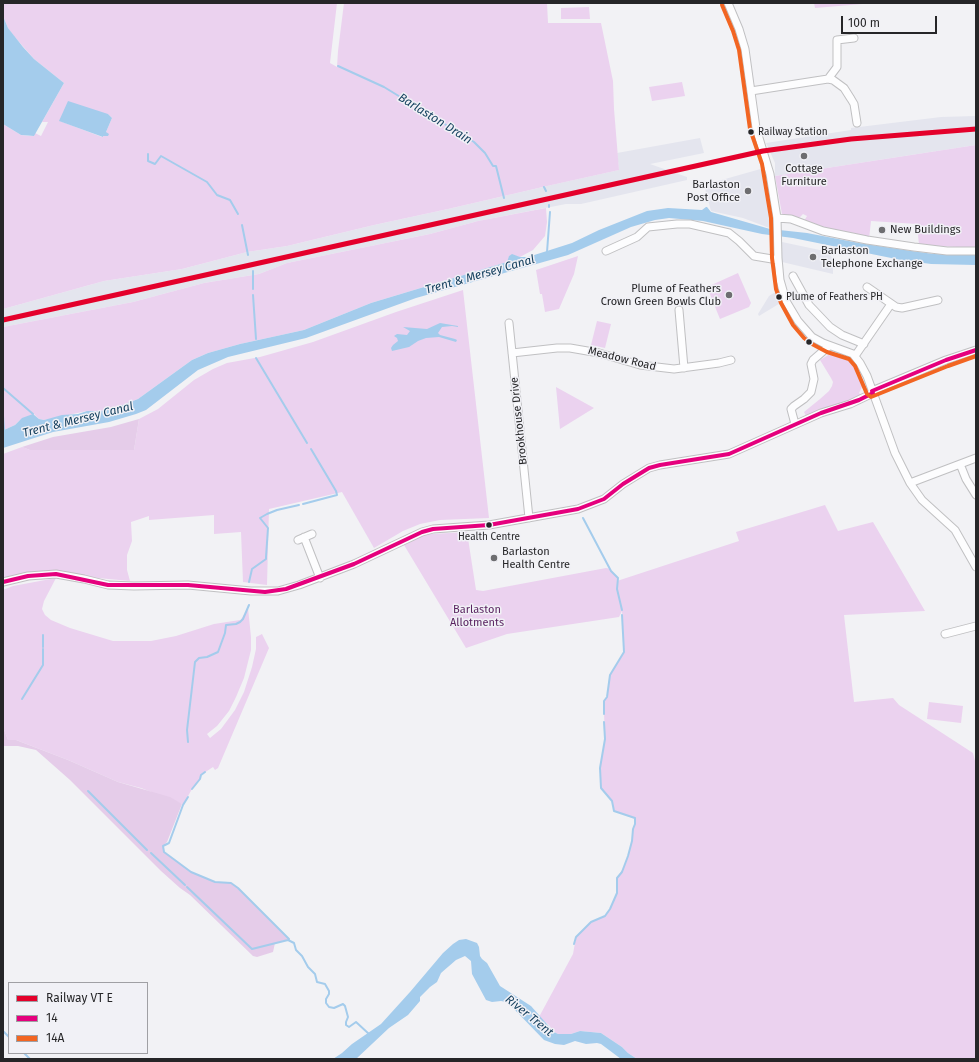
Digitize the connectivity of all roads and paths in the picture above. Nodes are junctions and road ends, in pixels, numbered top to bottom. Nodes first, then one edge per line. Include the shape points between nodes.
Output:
1 (728, 3) edge
2 (854, 38) dead end
3 (828, 79) junction
4 (751, 91) junction
5 (857, 123) dead end
6 (777, 218) junction
7 (606, 251) dead end
8 (976, 251) edge
9 (778, 260) junction
10 (793, 276) dead end
11 (867, 287) dead end
12 (938, 300) dead end
13 (890, 304) junction
14 (679, 310) dead end
15 (510, 323) dead end
16 (864, 344) junction
17 (829, 346) junction
18 (976, 350) edge
19 (512, 353) junction
20 (855, 356) junction
21 (731, 360) dead end
22 (684, 368) junction
23 (872, 392) junction
24 (795, 424) junction
25 (976, 458) edge
26 (960, 464) junction
27 (910, 483) junction
28 (976, 495) edge
29 (528, 518) junction
30 (312, 534) dead end
31 (976, 567) edge
32 (320, 578) junction
33 (3, 582) edge
34 (976, 626) edge
35 (945, 634) dead end

1 - 4 street via 745,49
2 - 3 street via 837,40 837,67
3 - 4 street
3 - 5 street via 834,80 848,93 854,104
4 - 6 street via 756,128 770,174
6 - 8 street via 791,219 822,231 866,240 940,250
6 - 9 street
7 - 9 street via 637,237 648,227 690,224 729,233 754,256
9 - 17 street via 782,288 792,312 808,334
10 - 16 street via 809,305 830,327
11 - 13 street
12 - 13 street via 902,308
13 - 16 street
14 - 22 street
15 - 19 street, Brookhouse Drive
16 - 20 street
17 - 20 street
17 - 24 street via 811,364 814,379 811,392 791,409
18 - 23 street
19 - 22 street, Meadow Road via 570,348 589,350 652,367
19 - 29 street, Brookhouse Drive
20 - 23 street via 863,368
21 - 22 street, Meadow Road
23 - 24 street via 859,400
23 - 27 street via 895,453
24 - 29 street via 729,454 660,464 649,468 604,499 578,510
25 - 26 street
26 - 27 street
26 - 28 street
27 - 31 street via 922,500 955,530
29 - 32 street via 422,532
30 - 32 street via 301,539
32 - 33 street via 278,591 265,592 188,585 108,585 56,574 28,576
34 - 35 street

